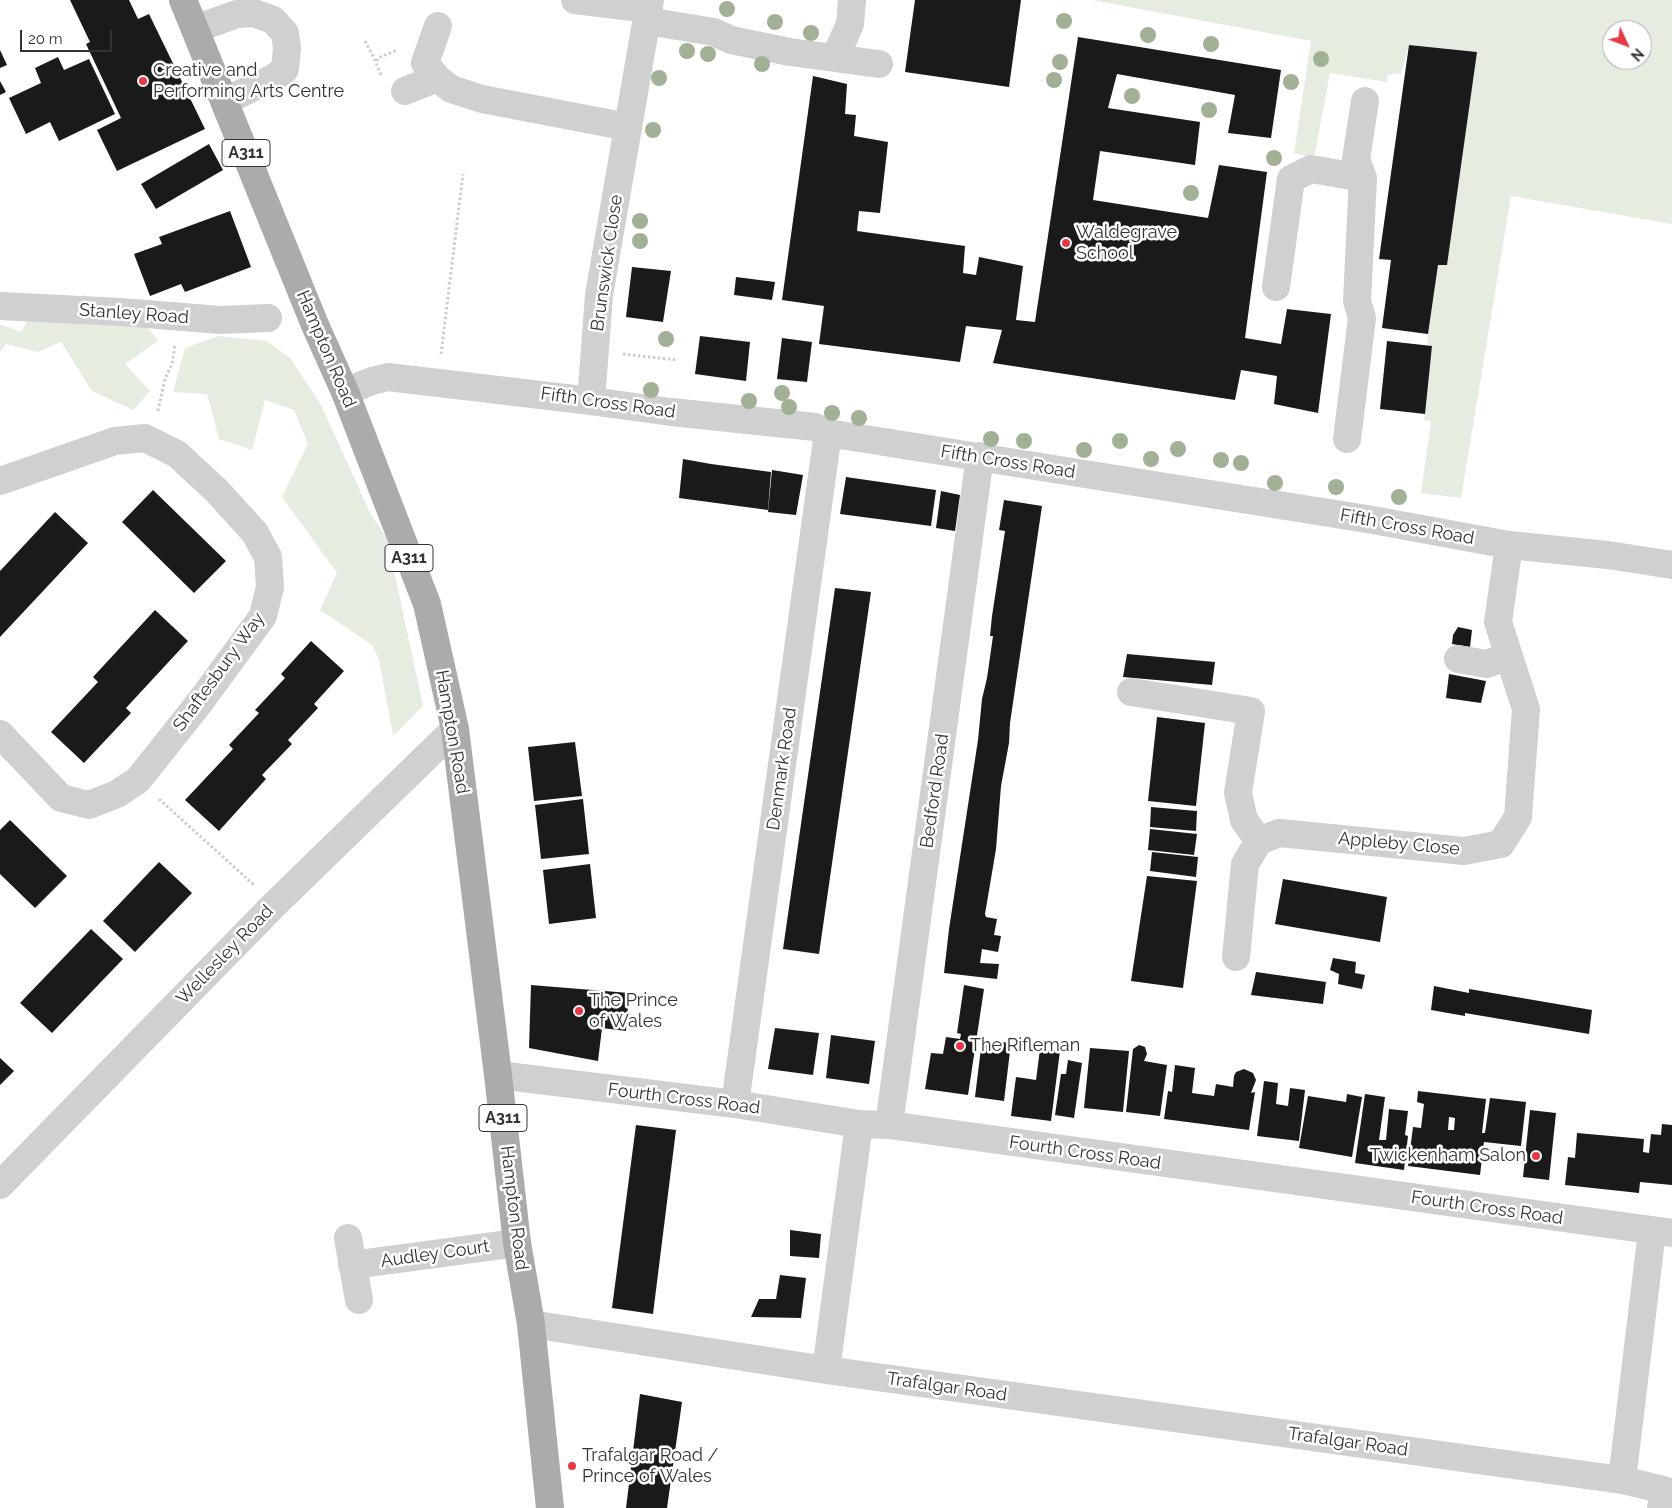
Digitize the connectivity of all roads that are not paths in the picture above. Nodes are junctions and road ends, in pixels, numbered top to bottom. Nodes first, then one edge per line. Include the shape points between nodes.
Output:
1 (183, 0) edge
2 (575, 0) edge
3 (852, 0) edge
4 (649, 10) edge
5 (438, 26) dead end
6 (195, 29) junction
7 (835, 58) junction
8 (879, 64) dead end
9 (436, 78) junction
10 (405, 91) dead end
11 (225, 101) junction
12 (1365, 101) dead end
13 (628, 127) junction
14 (1363, 178) junction
15 (1276, 287) dead end
16 (0, 306) edge
17 (268, 318) dead end
18 (345, 392) junction
19 (591, 400) junction
20 (828, 433) junction
21 (1347, 440) dead end
22 (980, 456) junction
23 (0, 481) edge
24 (1509, 545) junction
25 (1672, 565) edge
26 (1508, 656) junction
27 (1458, 659) dead end
28 (1131, 692) dead end
29 (455, 729) junction
30 (0, 734) edge
31 (1260, 841) junction
32 (1236, 957) dead end
33 (498, 1075) junction
34 (735, 1104) junction
35 (859, 1124) junction
36 (889, 1126) junction
37 (0, 1185) edge
38 (1662, 1232) edge
39 (348, 1238) dead end
40 (517, 1243) junction
41 (352, 1265) junction
42 (359, 1300) dead end
43 (531, 1324) junction
44 (826, 1370) junction
45 (1622, 1480) junction
46 (550, 1508) edge
47 (1661, 1508) edge

1 - 6 main road, Hampton Road / A311
2 - 4 street
3 - 7 street via 850,24
4 - 7 street via 731,40
4 - 13 street, Brunswick Close
5 - 9 street via 426,63
6 - 11 main road, Hampton Road / A311
6 - 11 street via 237,14 254,13 273,20 285,33 285,69
7 - 8 street
9 - 10 street
9 - 13 street via 451,90 482,99
11 - 18 main road, Hampton Road / A311
12 - 14 street via 1356,159
13 - 19 street, Brunswick Close via 599,295
14 - 15 street via 1311,169 1291,179
14 - 21 street via 1358,301 1362,318
16 - 17 street, Stanley Road via 220,320
18 - 19 street, Fifth Cross Road via 388,377
18 - 29 main road, Hampton Road / A311 via 427,604
19 - 20 street, Fifth Cross Road via 816,427
20 - 22 street, Fifth Cross Road
20 - 34 street, Denmark Road
22 - 24 street, Fifth Cross Road
22 - 36 street, Bedford Road
23 - 30 street, Shaftesbury Way via 115,441 145,438 177,454 255,533 268,557 270,587 263,616 200,702 138,780 117,794 89,805 61,798
24 - 25 street, Fifth Cross Road
24 - 26 street, Appleby Close via 1498,622
26 - 27 street via 1487,664
26 - 31 street, Appleby Close via 1526,708 1518,817 1501,844 1464,851 1279,833
28 - 31 street via 1251,711 1238,792 1244,820
29 - 33 main road, Hampton Road / A311
29 - 37 street, Wellesley Road via 275,904
31 - 32 street via 1245,864
33 - 34 street, Fourth Cross Road
33 - 40 main road, Hampton Road / A311
34 - 35 street, Fourth Cross Road
35 - 36 street, Fourth Cross Road
35 - 44 street
36 - 38 street, Fourth Cross Road
38 - 45 street
39 - 41 street
40 - 41 street, Audley Court
40 - 43 main road, Hampton Road / A311
41 - 42 street
43 - 44 street, Trafalgar Road
43 - 46 main road, Hampton Road / A311
44 - 45 street, Trafalgar Road
45 - 47 street, Trafalgar Road via 1664,1490

